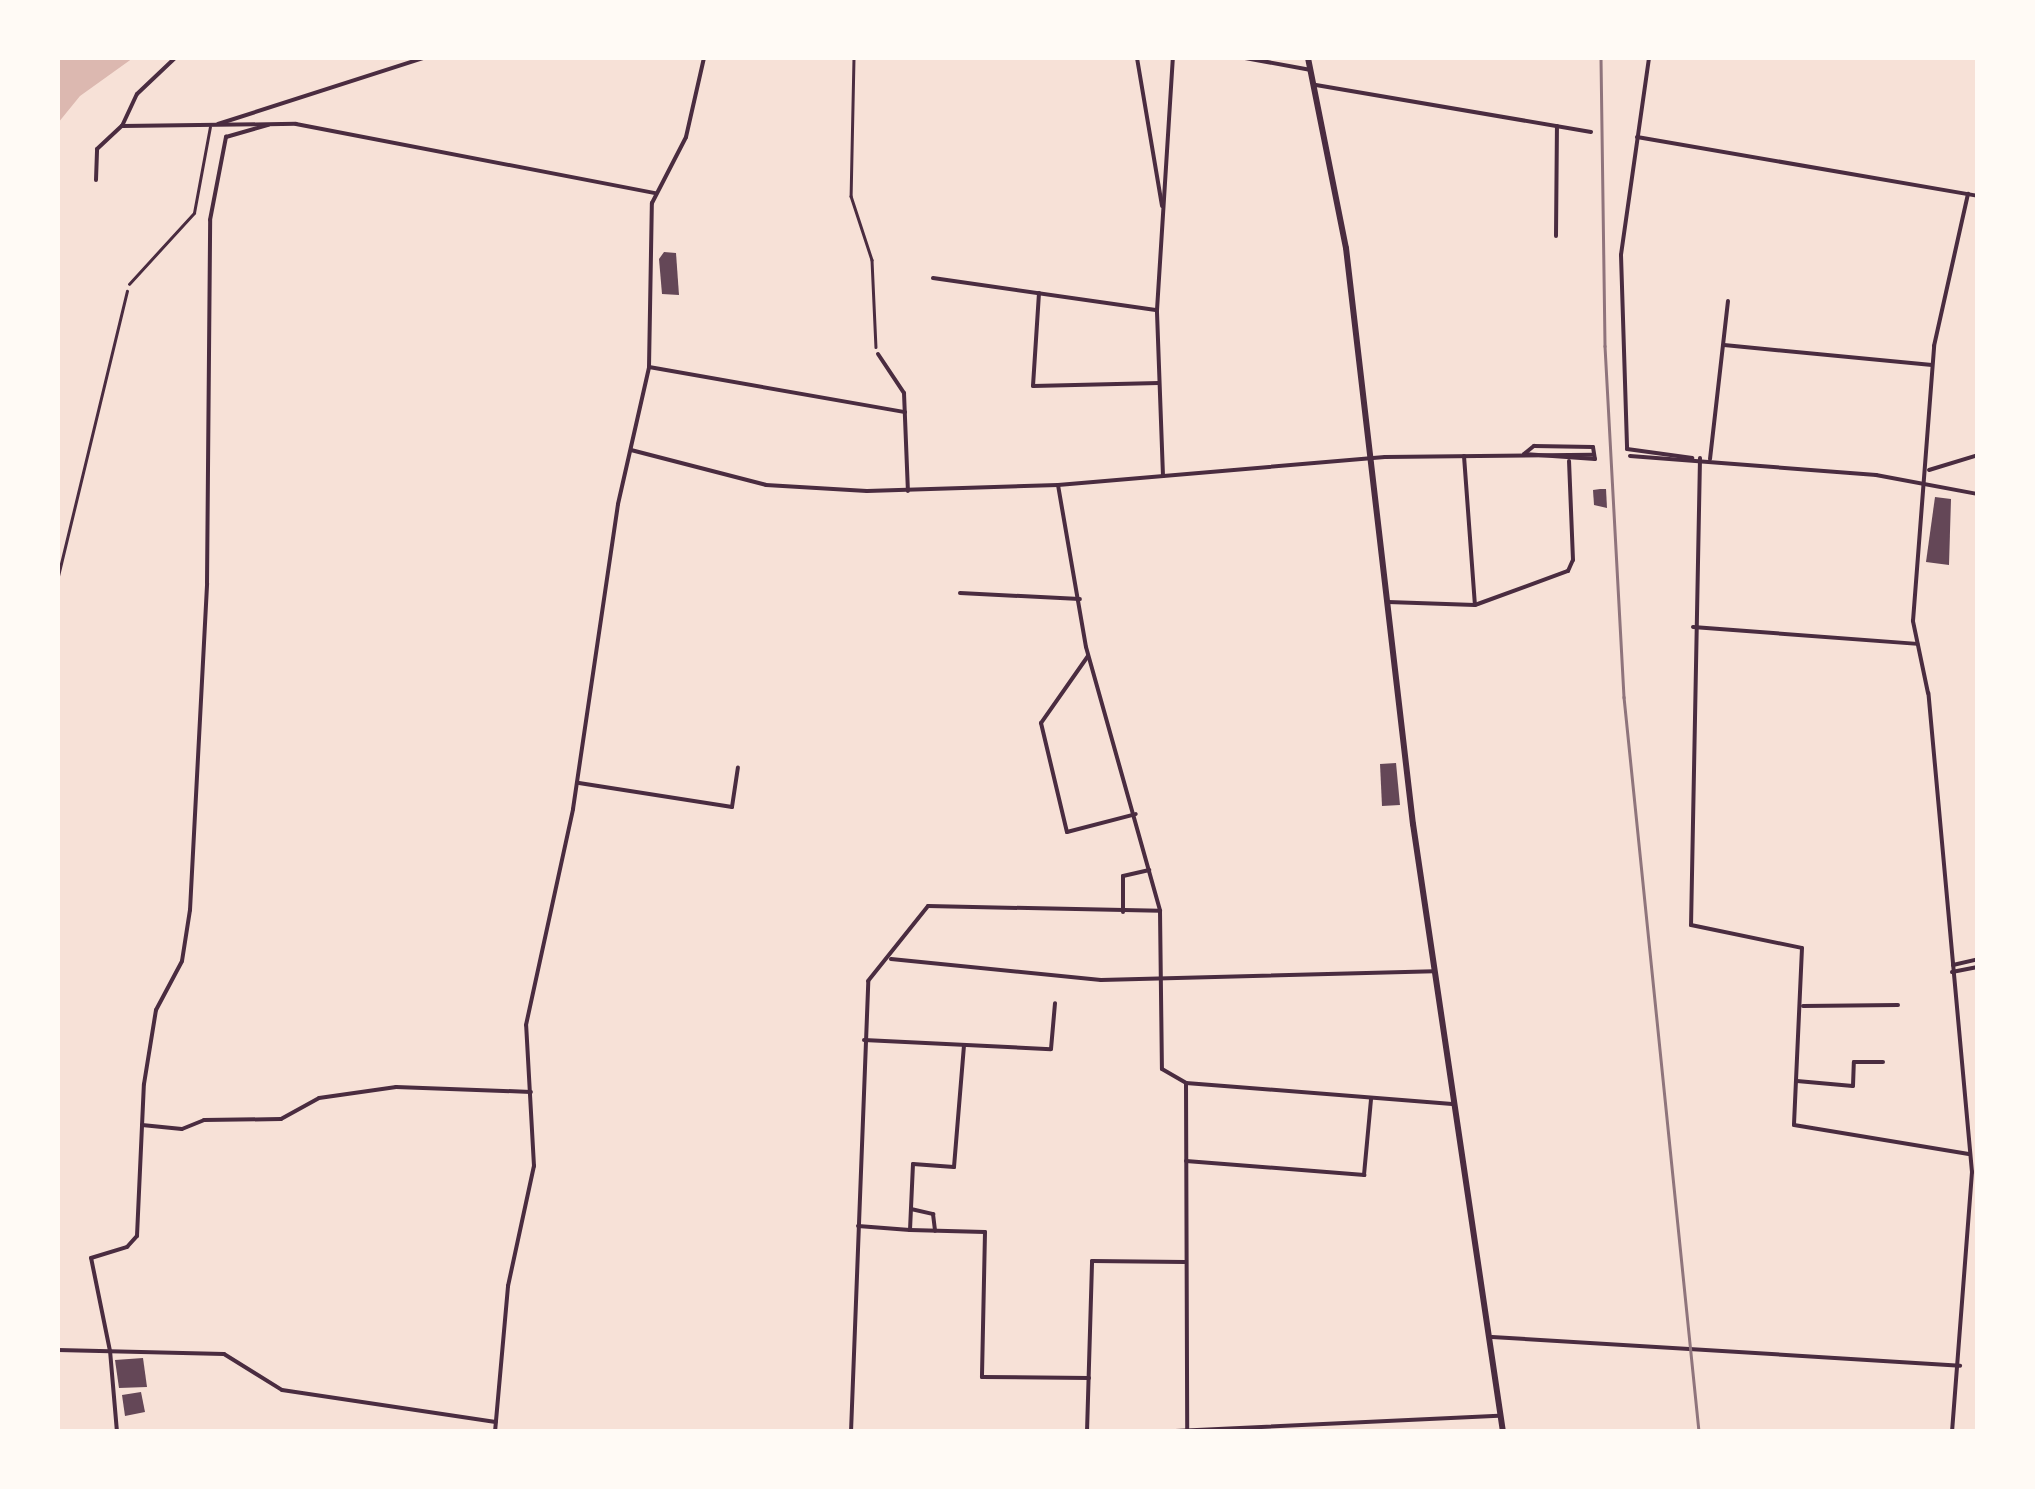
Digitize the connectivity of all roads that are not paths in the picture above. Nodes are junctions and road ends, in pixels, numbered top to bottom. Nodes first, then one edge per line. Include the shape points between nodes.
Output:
1 (175, 58) edge
2 (424, 58) edge
3 (704, 58) edge
4 (1137, 58) edge
5 (1173, 58) edge
6 (1245, 58) edge
7 (1308, 58) edge
8 (1649, 58) edge
9 (1312, 70) junction
10 (1316, 85) junction
11 (218, 124) junction
12 (210, 125) junction
13 (268, 125) junction
14 (122, 126) junction
15 (1558, 126) junction
16 (1591, 132) dead end
17 (1637, 137) junction
18 (96, 180) dead end
19 (656, 192) junction
20 (1968, 194) junction
21 (1978, 196) edge
22 (1163, 208) junction
23 (1556, 236) dead end
24 (934, 278) dead end
25 (129, 284) road end
26 (1038, 292) junction
27 (1728, 301) dead end
28 (1157, 310) junction
29 (1724, 344) junction
30 (878, 354) road end
31 (1932, 365) junction
32 (649, 367) junction
33 (1159, 383) junction
34 (904, 412) junction
35 (631, 450) junction
36 (1524, 454) junction
37 (1592, 455) dead end
38 (1464, 456) junction
39 (1978, 456) edge
40 (1700, 458) junction
41 (1372, 459) junction
42 (1710, 459) junction
43 (1568, 460) junction
44 (1930, 470) junction
45 (1163, 476) junction
46 (1929, 482) junction
47 (1058, 485) junction
48 (908, 491) junction
49 (1978, 494) edge
50 (960, 593) dead end
51 (1081, 599) junction
52 (1388, 602) junction
53 (1475, 605) junction
54 (1693, 626) junction
55 (1919, 644) junction
56 (1088, 656) junction
57 (738, 768) dead end
58 (577, 782) junction
59 (1136, 814) junction
60 (1150, 870) junction
61 (1160, 911) junction
62 (1123, 912) junction
63 (891, 959) junction
64 (1978, 960) edge
65 (1978, 967) edge
66 (1952, 968) junction
67 (1434, 971) junction
68 (1160, 979) junction
69 (1055, 1003) dead end
70 (1898, 1005) dead end
71 (1802, 1006) junction
72 (864, 1040) junction
73 (964, 1046) junction
74 (1883, 1062) dead end
75 (1797, 1081) junction
76 (1186, 1083) junction
77 (531, 1092) junction
78 (1371, 1097) junction
79 (1452, 1104) junction
80 (142, 1125) junction
81 (1969, 1154) junction
82 (1186, 1161) junction
83 (911, 1209) junction
84 (858, 1226) junction
85 (910, 1230) junction
86 (935, 1231) junction
87 (1185, 1262) junction
88 (1492, 1338) junction
89 (58, 1350) edge
90 (110, 1352) junction
91 (1960, 1366) junction
92 (1088, 1378) junction
93 (1502, 1416) junction
94 (496, 1422) junction
95 (1186, 1430) edge
96 (117, 1432) edge
97 (495, 1432) edge
98 (851, 1432) edge
99 (1087, 1432) edge
100 (1154, 1432) edge
101 (1503, 1432) edge
102 (1952, 1432) edge

1 - 14 street via 137,94
2 - 11 street
3 - 19 street via 686,137
4 - 22 street
5 - 22 street
6 - 9 street
7 - 9 main road
8 - 17 street
9 - 10 main road
10 - 15 street
10 - 41 main road via 1346,248
11 - 12 street
11 - 13 street
12 - 14 street
12 - 25 lane via 194,213
13 - 19 street via 296,124
13 - 80 street via 226,137 210,220 208,584 190,910 184,956 156,1010
14 - 18 street via 98,149
15 - 16 street
15 - 23 street
17 - 20 street
17 - 40 street via 1621,255 1629,453
19 - 32 street
20 - 21 street
20 - 31 street
22 - 28 street
24 - 26 street
26 - 28 street
26 - 33 street via 1033,386
27 - 29 street
28 - 33 street
29 - 31 street
29 - 42 street
30 - 34 street via 902,389
31 - 44 street
32 - 34 street
32 - 35 street
33 - 45 street
34 - 48 street
35 - 48 street via 779,487
35 - 58 street
36 - 37 street
36 - 38 street
36 - 43 street
36 - 43 street via 1534,446 1595,449 1592,462
38 - 41 street
38 - 53 street
39 - 44 street
40 - 42 street
40 - 54 street
41 - 45 street
41 - 52 main road
42 - 46 street
43 - 53 street via 1568,571
44 - 46 street
45 - 47 street
46 - 49 street
46 - 55 street via 1913,621
47 - 48 street
47 - 51 street
50 - 51 street
51 - 56 street
52 - 53 street
52 - 67 main road
54 - 55 street
54 - 71 street via 1691,925 1798,944
55 - 66 street
56 - 59 street
56 - 59 street via 1041,723 1067,832
57 - 58 street via 732,807
58 - 77 street via 526,1025
59 - 60 street
60 - 61 street
60 - 62 street via 1123,876
61 - 62 street
61 - 68 street
62 - 63 street via 928,906
63 - 68 street via 1101,980
63 - 72 street via 866,986
64 - 66 street
65 - 66 street
66 - 81 street
67 - 68 street
67 - 79 main road
68 - 76 street via 1162,1071
69 - 73 street via 1051,1050
70 - 71 street
71 - 75 street
72 - 73 street
72 - 84 street
73 - 83 street via 954,1166 913,1164
74 - 75 street via 1854,1062 1853,1086
75 - 81 street via 1794,1124
76 - 78 street
76 - 82 street
77 - 80 street via 396,1087 319,1098 281,1119 204,1120 182,1129
77 - 94 street via 534,1166 508,1286
78 - 79 street
78 - 82 street via 1364,1175
79 - 88 main road
80 - 90 street via 137,1236 91,1258
81 - 91 street
82 - 87 street
83 - 85 street
83 - 86 street via 933,1214
84 - 85 street
84 - 98 street
85 - 86 street
86 - 92 street via 985,1232 982,1377
87 - 92 street via 1092,1261
87 - 95 street
88 - 91 street
88 - 93 main road
89 - 90 street
90 - 94 street via 224,1354 282,1390
90 - 96 street
91 - 102 street
92 - 99 street
93 - 95 street
93 - 101 main road
94 - 97 street
95 - 100 street

